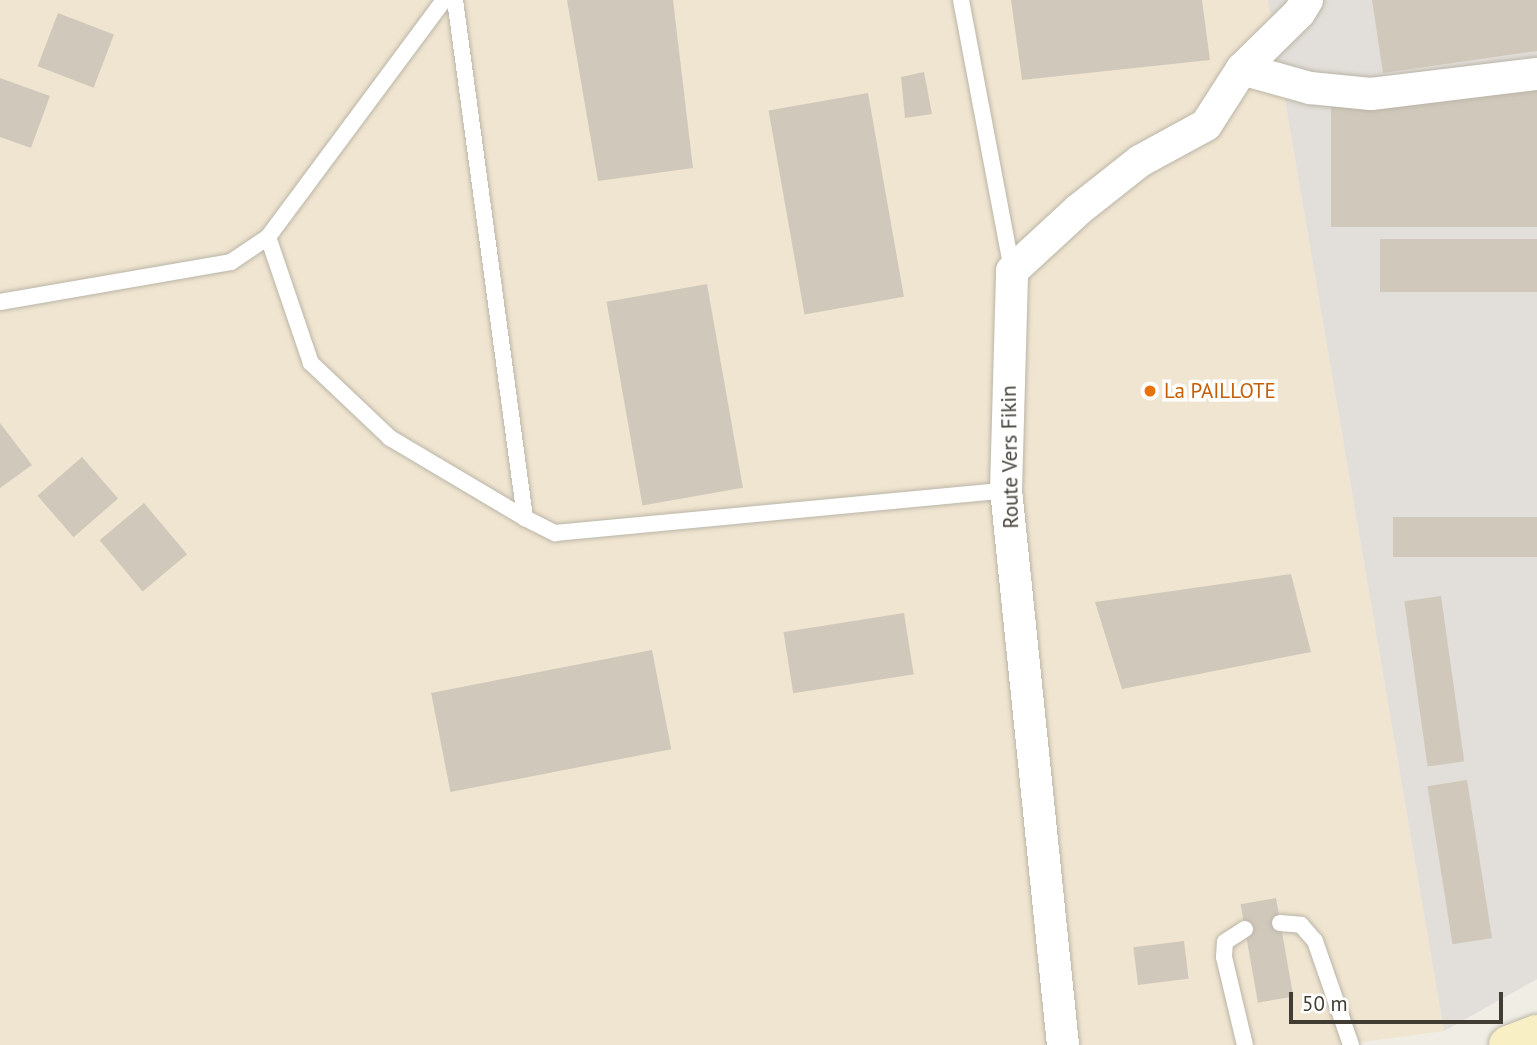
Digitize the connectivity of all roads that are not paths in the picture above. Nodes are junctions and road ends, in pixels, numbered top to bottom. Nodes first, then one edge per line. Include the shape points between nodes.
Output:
1 (444, 0) edge
2 (455, 0) edge
3 (961, 0) edge
4 (1307, 0) edge
5 (1242, 69) junction
6 (1537, 74) edge
7 (268, 237) junction
8 (1012, 271) junction
9 (0, 302) edge
10 (1006, 490) junction
11 (525, 518) junction
12 (1280, 923) dead end
13 (1245, 929) dead end
14 (1537, 1034) edge
15 (1063, 1045) edge
16 (1245, 1045) edge
17 (1352, 1045) edge
18 (1508, 1045) edge

1 - 7 lane
2 - 11 lane
3 - 8 lane
4 - 5 street
5 - 6 street via 1310,88 1371,94
5 - 8 street via 1206,125 1140,161
7 - 9 lane via 231,262
7 - 11 lane via 311,363 390,438
8 - 10 street, Route Vers Fikin
10 - 11 lane via 555,533
10 - 15 street, Route Vers Fikin
12 - 17 lane via 1301,925 1315,942
13 - 16 lane via 1225,942 1224,957
14 - 18 main road

